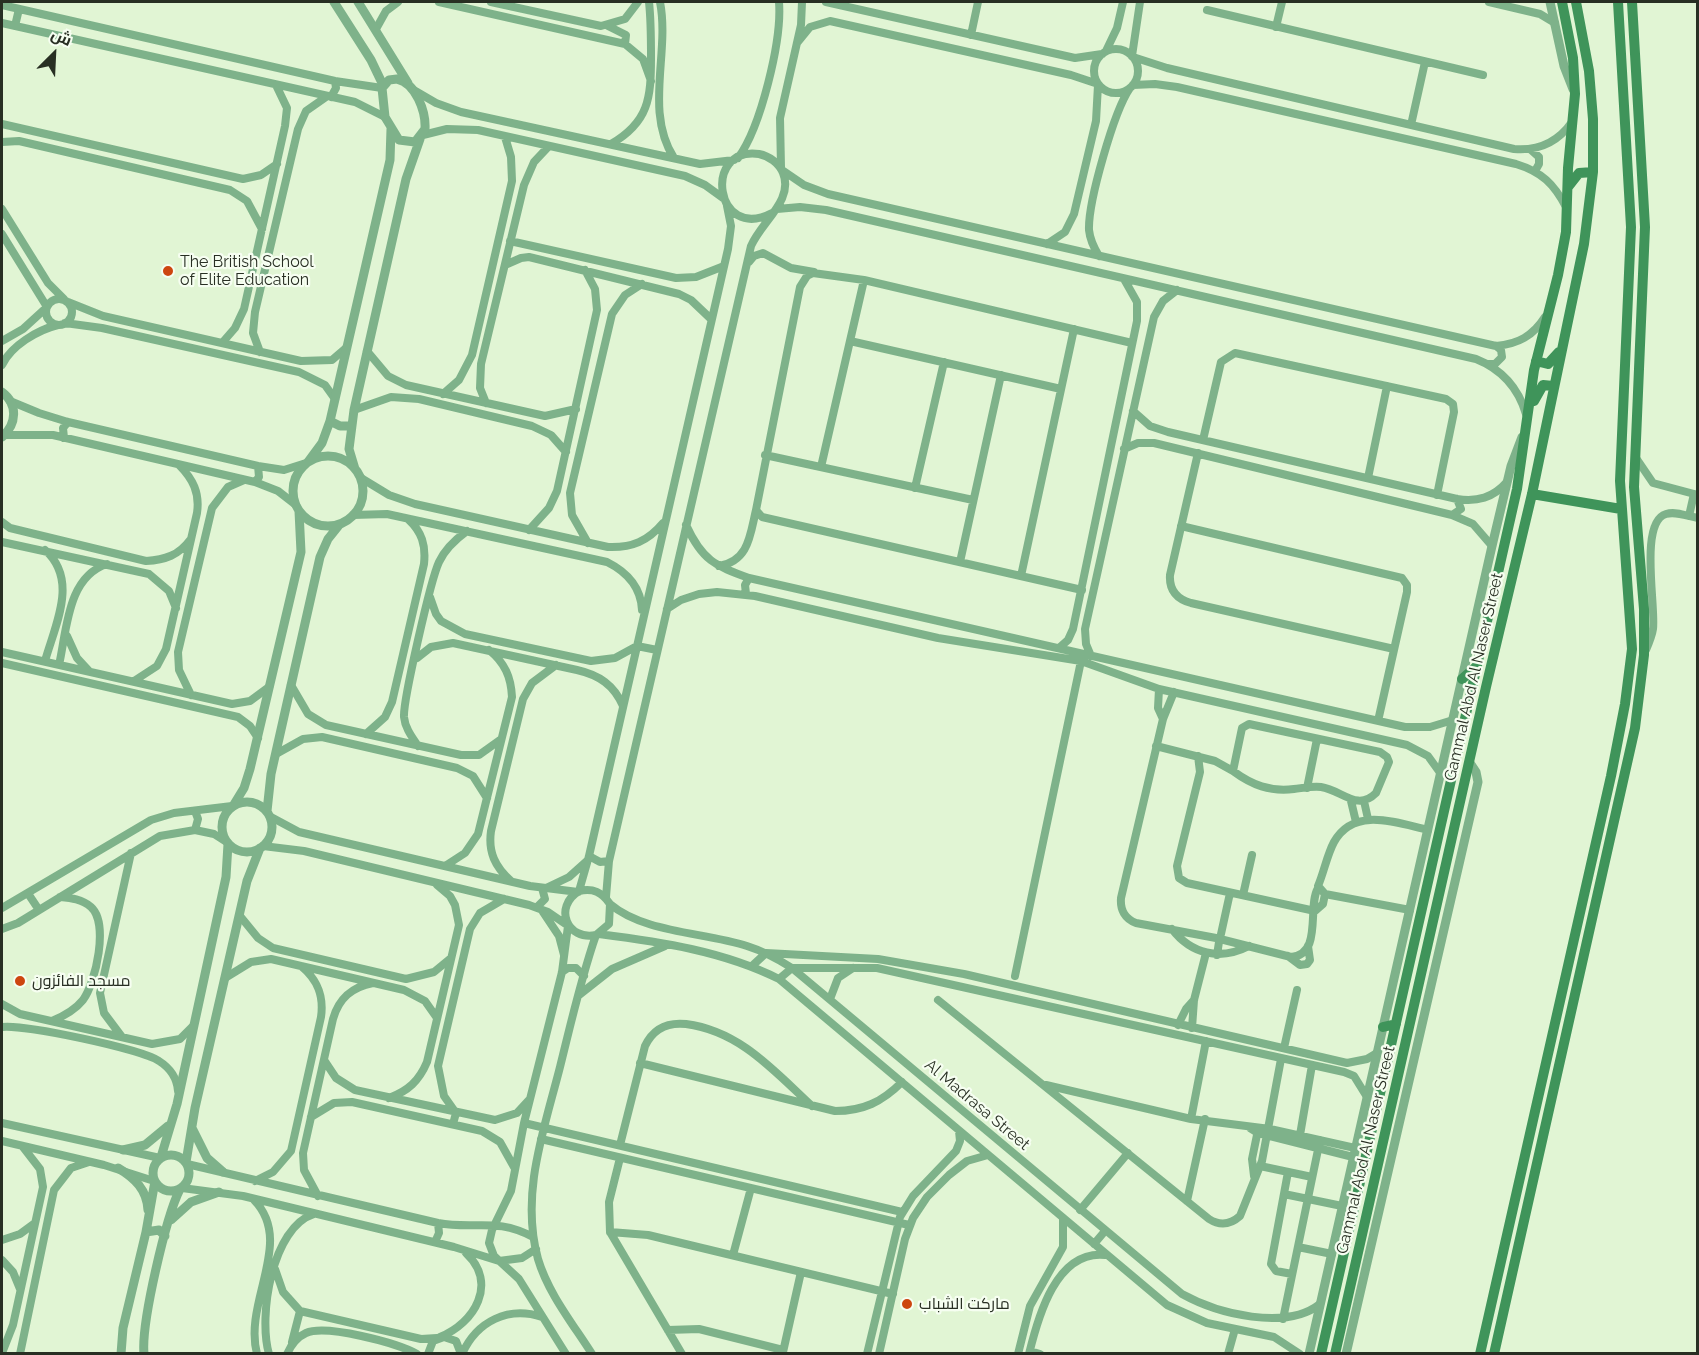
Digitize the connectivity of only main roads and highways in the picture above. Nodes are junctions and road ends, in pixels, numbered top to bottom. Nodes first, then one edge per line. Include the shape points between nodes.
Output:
1 (1562, 2) edge
2 (1576, 2) edge
3 (1618, 2) edge
4 (1632, 2) edge
5 (1593, 172) junction
6 (1568, 189) junction
7 (1631, 227) junction
8 (1645, 227) junction
9 (1562, 347) junction
10 (1536, 361) junction
11 (1553, 386) junction
12 (1528, 416) junction
13 (1532, 494) junction
14 (1621, 509) junction
15 (1477, 665) junction
16 (1462, 679) road end
17 (1437, 793) road end
18 (1445, 806) junction
19 (1597, 832) junction
20 (1610, 837) junction
21 (1591, 857) junction
22 (1604, 861) junction
23 (1392, 988) road end
24 (1402, 998) junction
25 (1396, 1024) junction
26 (1383, 1027) road end
27 (1321, 1353) edge
28 (1335, 1353) edge
29 (1480, 1353) edge
30 (1494, 1353) edge

1 - 6 main road, Gammal Abd Al Naser Street via 1573,58 1575,94
2 - 5 main road, Gammal Abd Al Naser Street via 1592,95
3 - 7 main road
4 - 8 main road
5 - 6 main road via 1579,173
5 - 9 main road, Gammal Abd Al Naser Street via 1584,244
6 - 10 main road, Gammal Abd Al Naser Street via 1563,254
7 - 8 main road
7 - 14 main road
8 - 20 main road via 1634,455 1644,655 1635,728
9 - 10 main road via 1552,362 1544,365
9 - 11 main road, Gammal Abd Al Naser Street
10 - 12 main road, Gammal Abd Al Naser Street
11 - 12 main road via 1542,385
11 - 13 main road, Gammal Abd Al Naser Street
12 - 15 main road, Gammal Abd Al Naser Street via 1517,489
13 - 14 main road
13 - 28 main road, Gammal Abd Al Naser Street via 1374,1209
14 - 19 main road via 1632,649 1625,704
15 - 16 main road
15 - 18 main road, Gammal Abd Al Naser Street
17 - 18 main road
18 - 24 main road, Gammal Abd Al Naser Street
19 - 20 main road via 1603,839
19 - 21 main road
20 - 22 main road
21 - 22 main road via 1598,854
21 - 29 main road
22 - 30 main road
23 - 24 main road
24 - 25 main road, Gammal Abd Al Naser Street
25 - 26 main road
25 - 27 main road, Gammal Abd Al Naser Street

